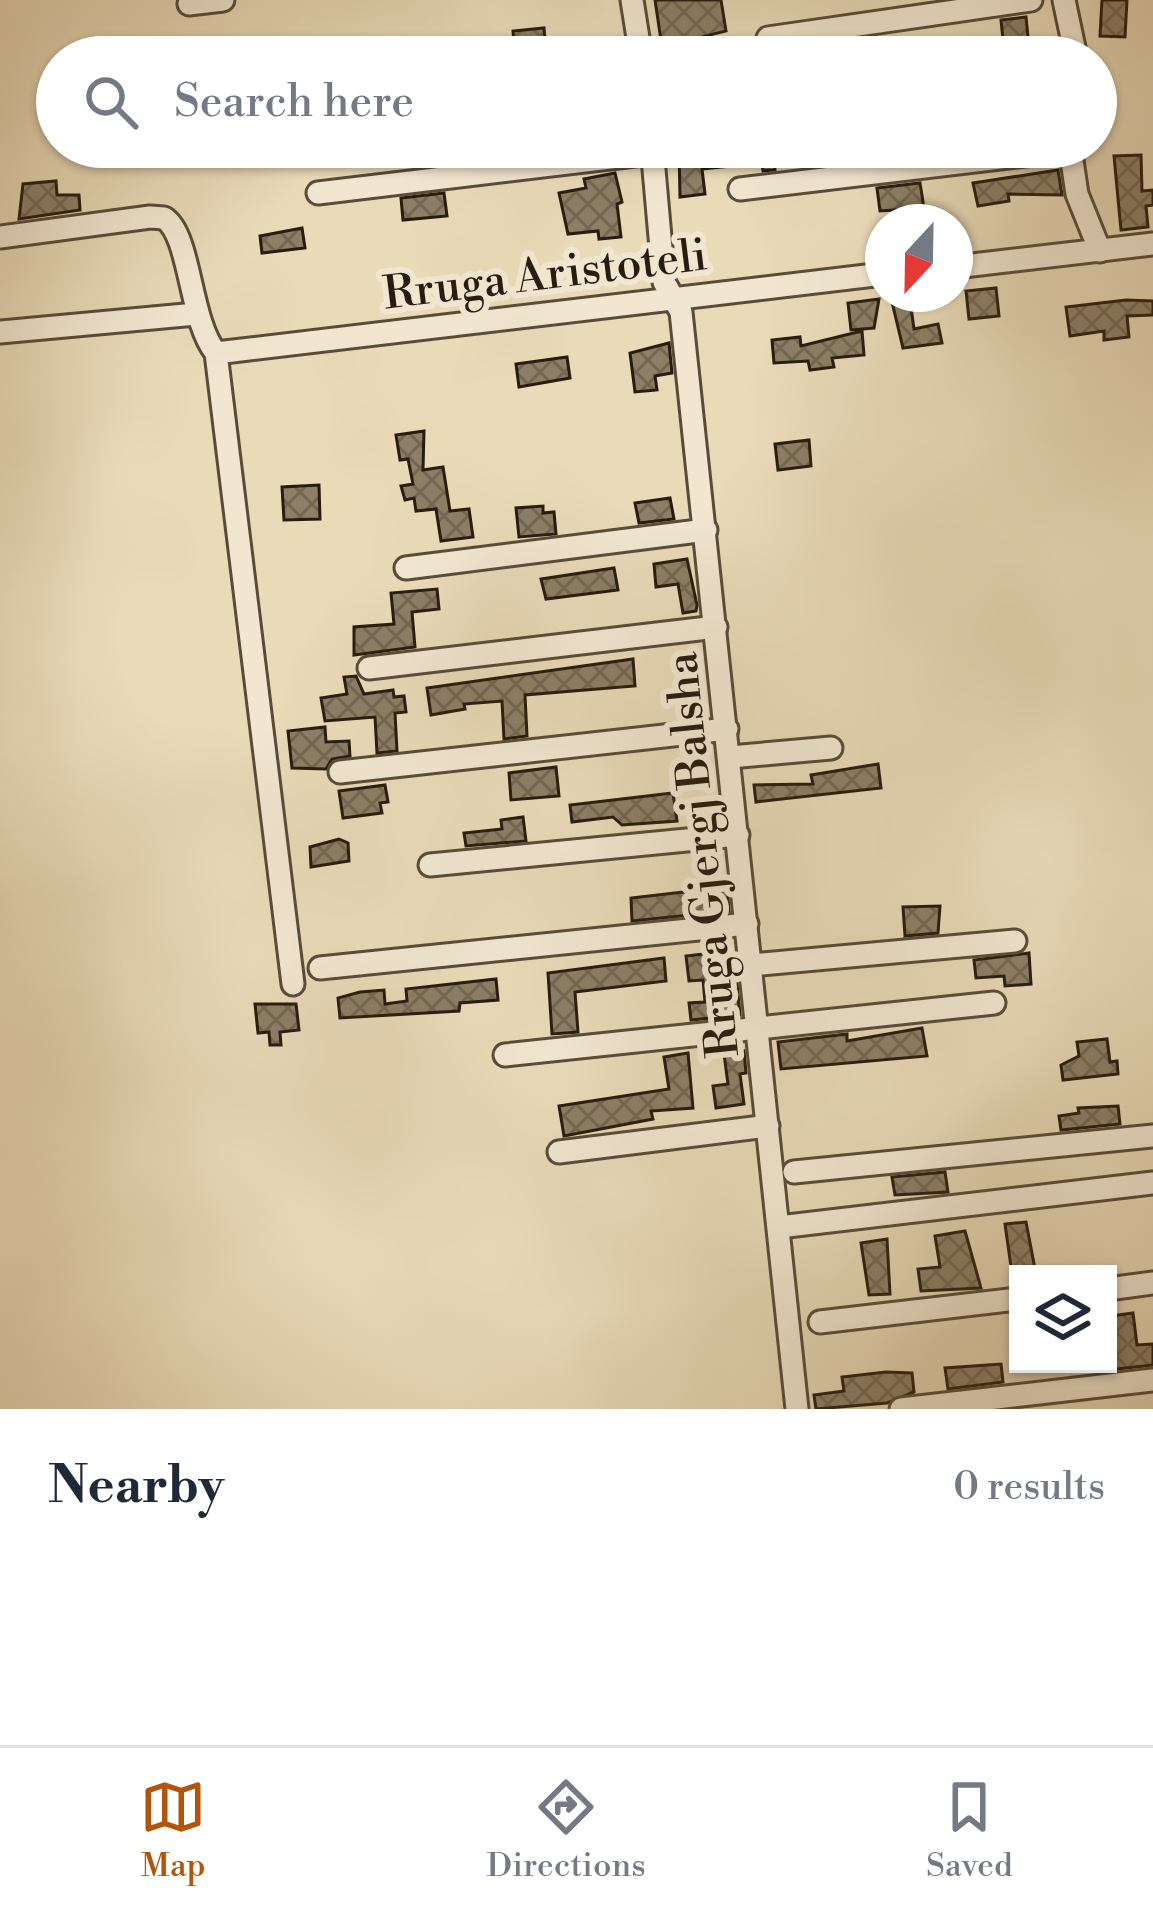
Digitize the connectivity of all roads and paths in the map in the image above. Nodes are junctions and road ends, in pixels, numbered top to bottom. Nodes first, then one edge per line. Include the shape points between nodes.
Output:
1 (223, 0) edge
2 (632, 0) edge
3 (1031, 0) edge
4 (1064, 0) edge
5 (189, 4) dead end
6 (637, 36) edge
7 (782, 36) edge
8 (1072, 36) edge
9 (515, 168) edge
10 (654, 168) edge
11 (908, 168) edge
12 (1072, 168) edge
13 (740, 189) dead end
14 (318, 194) dead end
15 (0, 237) edge
16 (1153, 244) edge
17 (1100, 251) junction
18 (973, 265) edge
19 (865, 276) edge
20 (672, 296) junction
21 (196, 314) junction
22 (0, 332) edge
23 (216, 353) junction
24 (706, 530) junction
25 (406, 568) dead end
26 (716, 627) junction
27 (369, 668) dead end
28 (727, 729) junction
29 (831, 748) dead end
30 (730, 758) junction
31 (340, 772) dead end
32 (738, 835) junction
33 (430, 865) dead end
34 (747, 924) junction
35 (1015, 941) dead end
36 (751, 964) junction
37 (320, 968) dead end
38 (293, 984) dead end
39 (994, 1003) dead end
40 (758, 1025) junction
41 (506, 1055) dead end
42 (768, 1126) junction
43 (1153, 1136) edge
44 (559, 1152) dead end
45 (794, 1172) dead end
46 (1153, 1183) edge
47 (778, 1227) junction
48 (1153, 1283) edge
49 (1117, 1287) edge
50 (1009, 1300) edge
51 (820, 1322) dead end
52 (1153, 1380) edge
53 (797, 1409) edge
54 (901, 1409) edge

1 - 5 street
2 - 6 street
3 - 7 street
4 - 8 street
9 - 14 street
10 - 20 street, Rruga Gjergj Balsha
11 - 13 street
12 - 17 street
15 - 21 street via 164,218 178,235
16 - 17 street
17 - 18 street
19 - 20 street, Rruga Aristoteli
20 - 23 street, Rruga Aristoteli
20 - 24 street, Rruga Gjergj Balsha via 681,312
21 - 22 street
21 - 23 street
23 - 38 street
24 - 25 street
24 - 26 street, Rruga Gjergj Balsha
26 - 27 street
26 - 28 street, Rruga Gjergj Balsha
28 - 30 street, Rruga Gjergj Balsha
28 - 31 street
29 - 30 street
30 - 32 street, Rruga Gjergj Balsha
32 - 33 street
32 - 34 street, Rruga Gjergj Balsha
34 - 36 street, Rruga Gjergj Balsha
34 - 37 street
35 - 36 street
36 - 40 street, Rruga Gjergj Balsha
39 - 40 street
40 - 41 street
40 - 42 street, Rruga Gjergj Balsha
42 - 44 street
42 - 47 street, Rruga Gjergj Balsha
43 - 45 street
46 - 47 street
47 - 53 street, Rruga Gjergj Balsha
48 - 49 street
50 - 51 street
52 - 54 street

